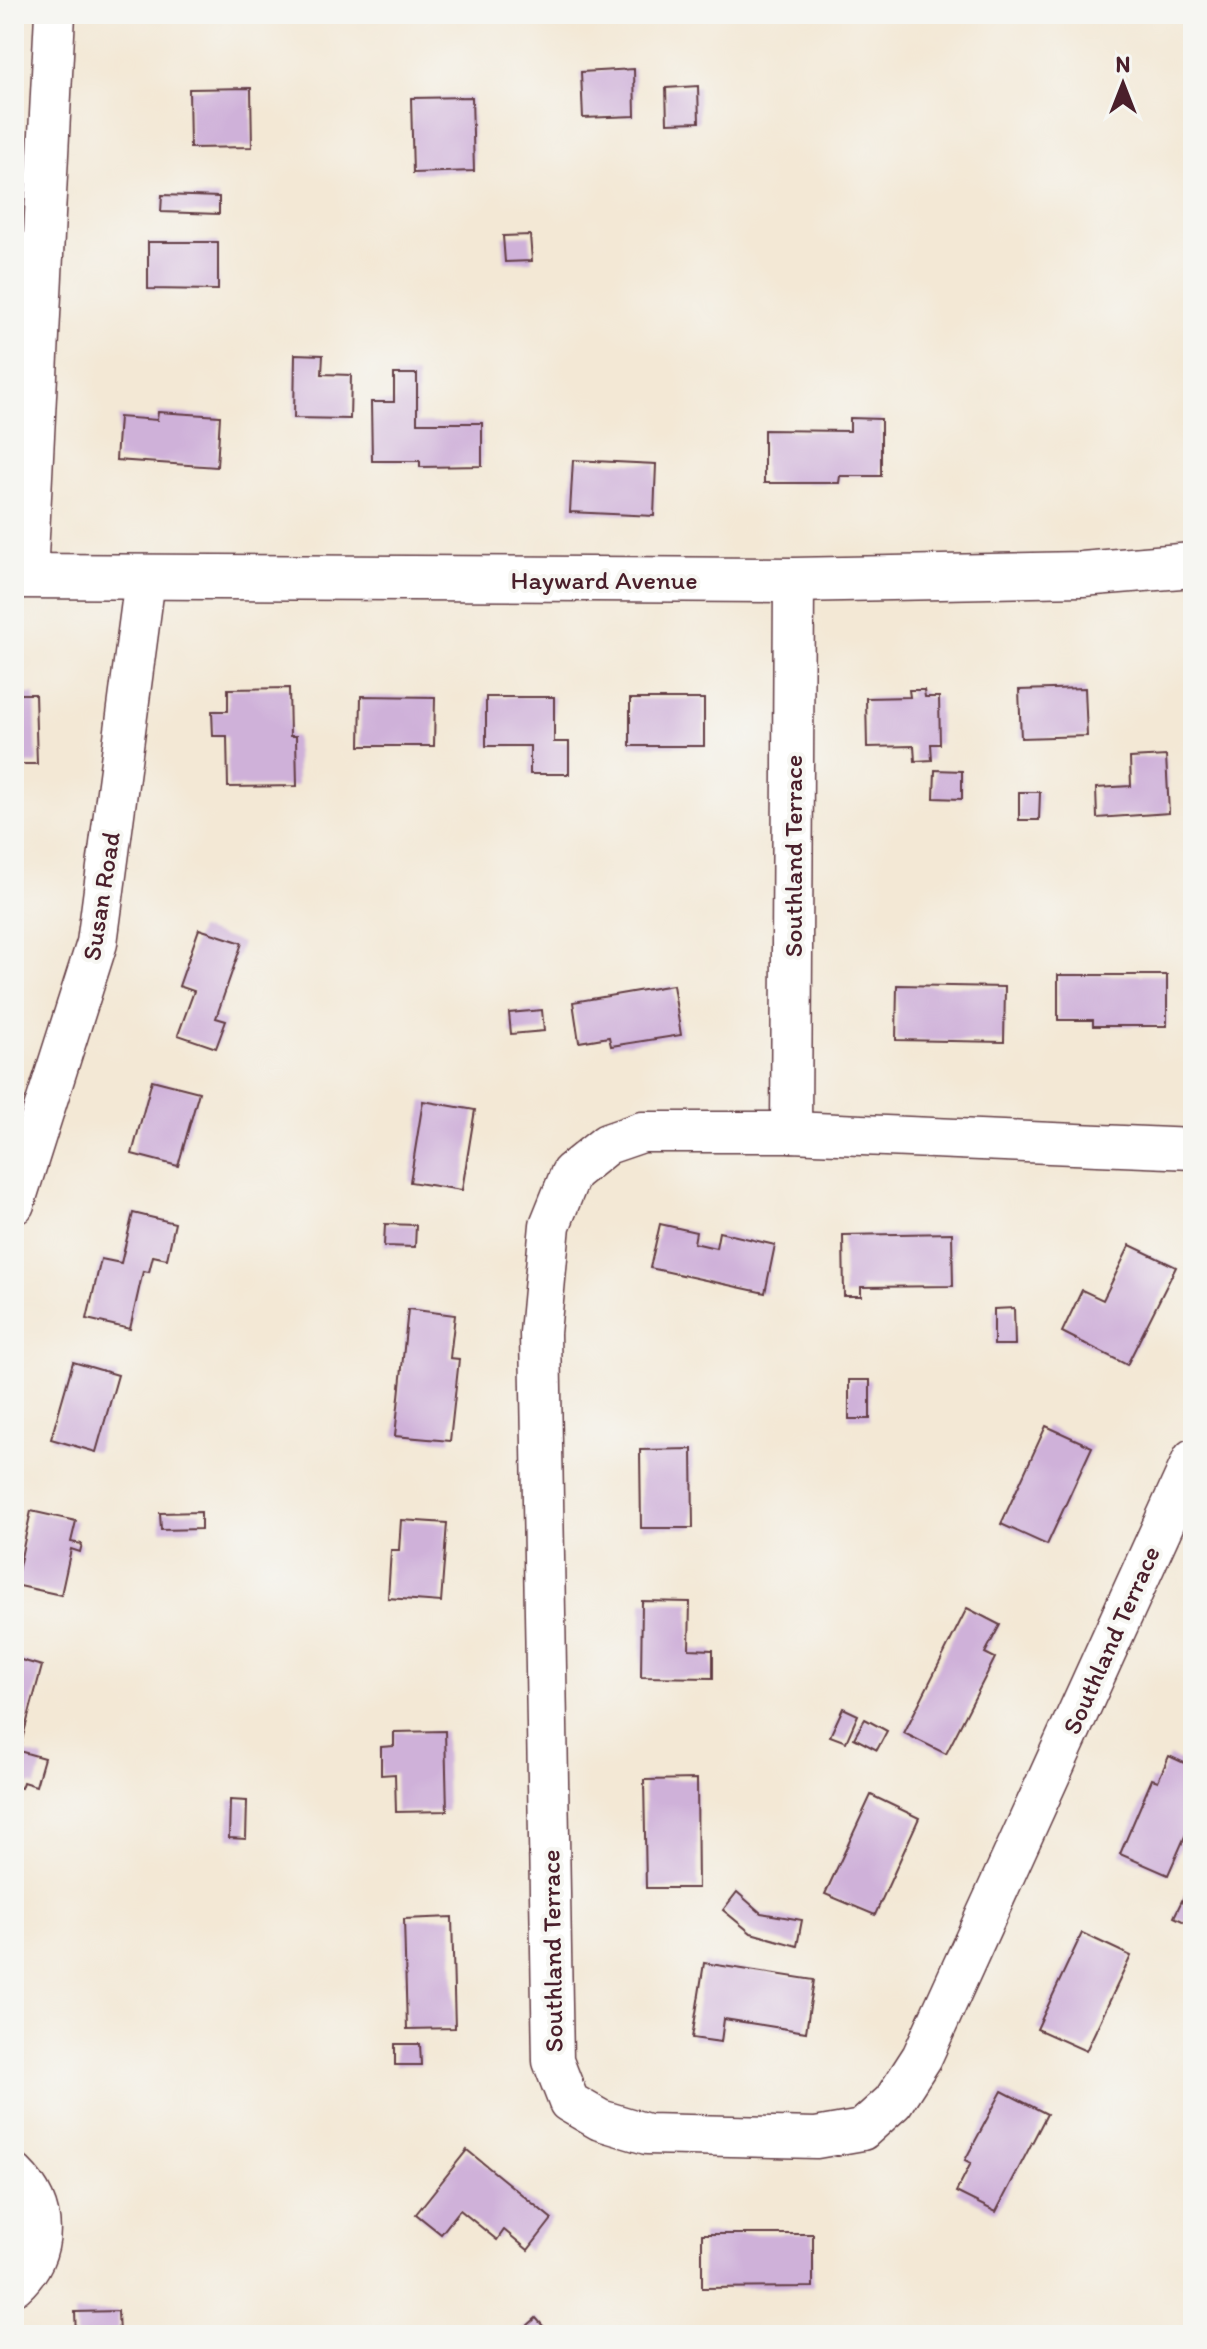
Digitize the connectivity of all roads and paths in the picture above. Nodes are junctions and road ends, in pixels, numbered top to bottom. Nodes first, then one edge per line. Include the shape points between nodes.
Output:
1 (55, 14) edge
2 (1193, 565) edge
3 (21, 576) edge
4 (145, 579) junction
5 (794, 580) junction
6 (791, 1132) junction
7 (1193, 1149) edge
8 (14, 1204) edge
9 (1193, 1459) edge
10 (14, 2174) edge
11 (14, 2285) edge

1 - 3 street
2 - 5 main road, Hayward Avenue via 1082,574
3 - 4 main road, Hayward Avenue
4 - 5 main road, Hayward Avenue
4 - 8 street, Susan Road via 97,943
5 - 6 street, Southland Terrace
6 - 7 street, Southland Terrace
6 - 9 street, Southland Terrace via 642,1132 607,1144 571,1173 550,1225 540,1333 553,2061 569,2102 600,2120 647,2134 816,2138 862,2130 893,2102 922,2057
10 - 11 street via 37,2207 41,2230 37,2254

